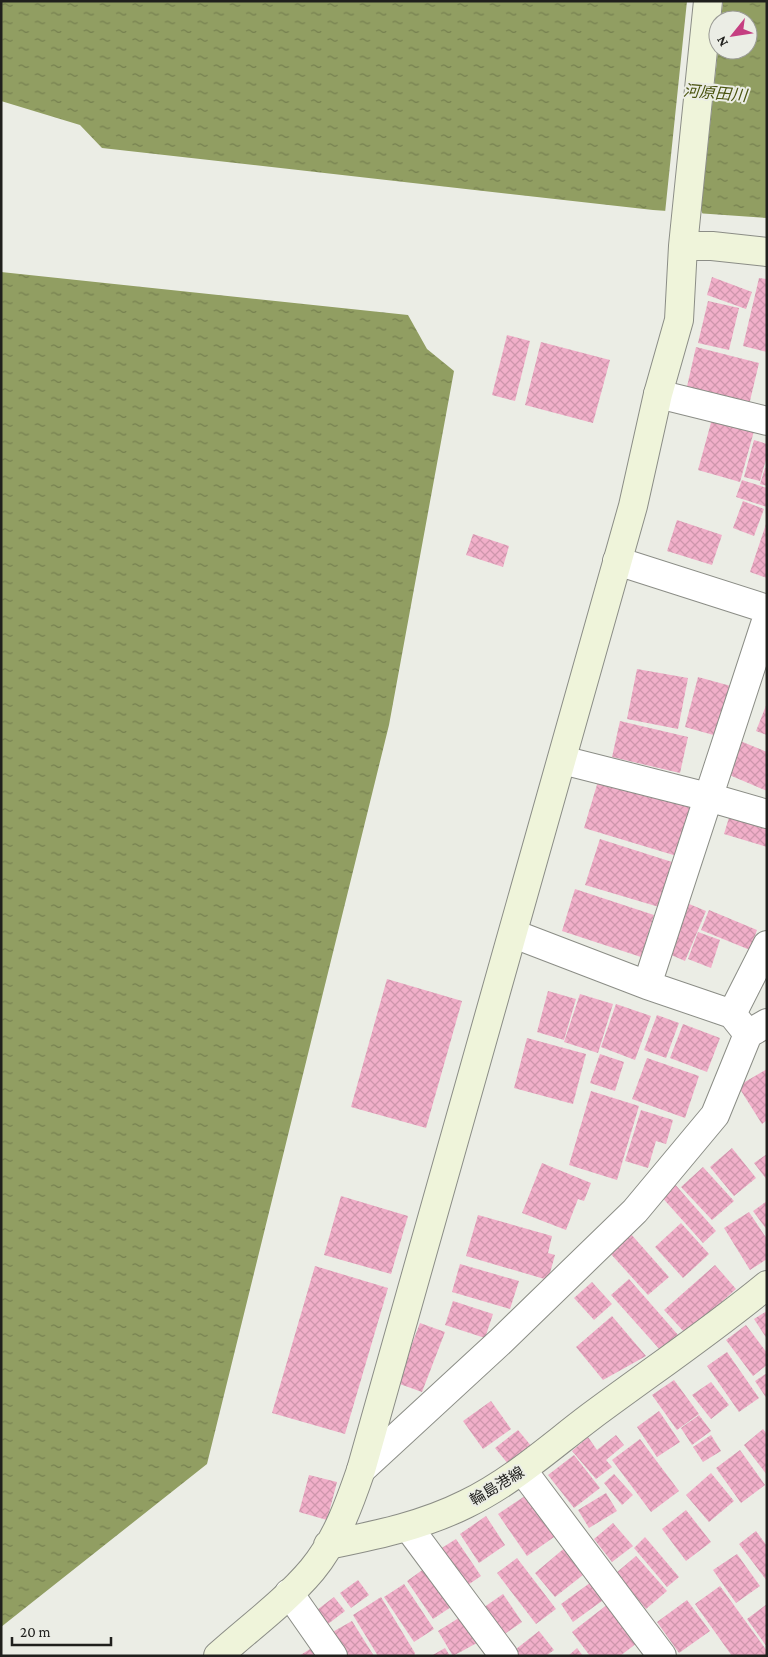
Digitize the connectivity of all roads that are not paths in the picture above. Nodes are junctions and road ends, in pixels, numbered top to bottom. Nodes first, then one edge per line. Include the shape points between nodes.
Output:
1 (708, 1) edge
2 (683, 246) junction
3 (767, 252) edge
4 (658, 394) junction
5 (767, 421) edge
6 (617, 561) junction
7 (767, 609) edge
8 (767, 618) edge
9 (562, 760) junction
10 (708, 797) junction
11 (767, 814) edge
12 (514, 934) junction
13 (767, 945) edge
14 (647, 985) junction
15 (749, 1024) edge
16 (767, 1285) edge
17 (360, 1470) junction
18 (523, 1471) junction
19 (409, 1528) junction
20 (328, 1546) junction
21 (289, 1593) junction
22 (218, 1656) edge
23 (333, 1656) edge
24 (504, 1656) edge
25 (662, 1656) edge

1 - 2 street
2 - 3 street
2 - 4 street via 679,320
4 - 5 street
4 - 6 street
6 - 7 street
6 - 9 street
8 - 10 street
9 - 10 street
9 - 12 street
10 - 11 street
10 - 14 street
12 - 14 street
12 - 17 street
13 - 15 street
14 - 15 street
15 - 17 street via 715,1114 635,1211 501,1341
16 - 18 street, 輪島港線 via 588,1418
17 - 20 street via 345,1515
18 - 19 street, 輪島港線 via 466,1504
18 - 25 street
19 - 20 street, 輪島港線
19 - 24 street
20 - 21 street via 312,1570
21 - 22 street
21 - 23 street

